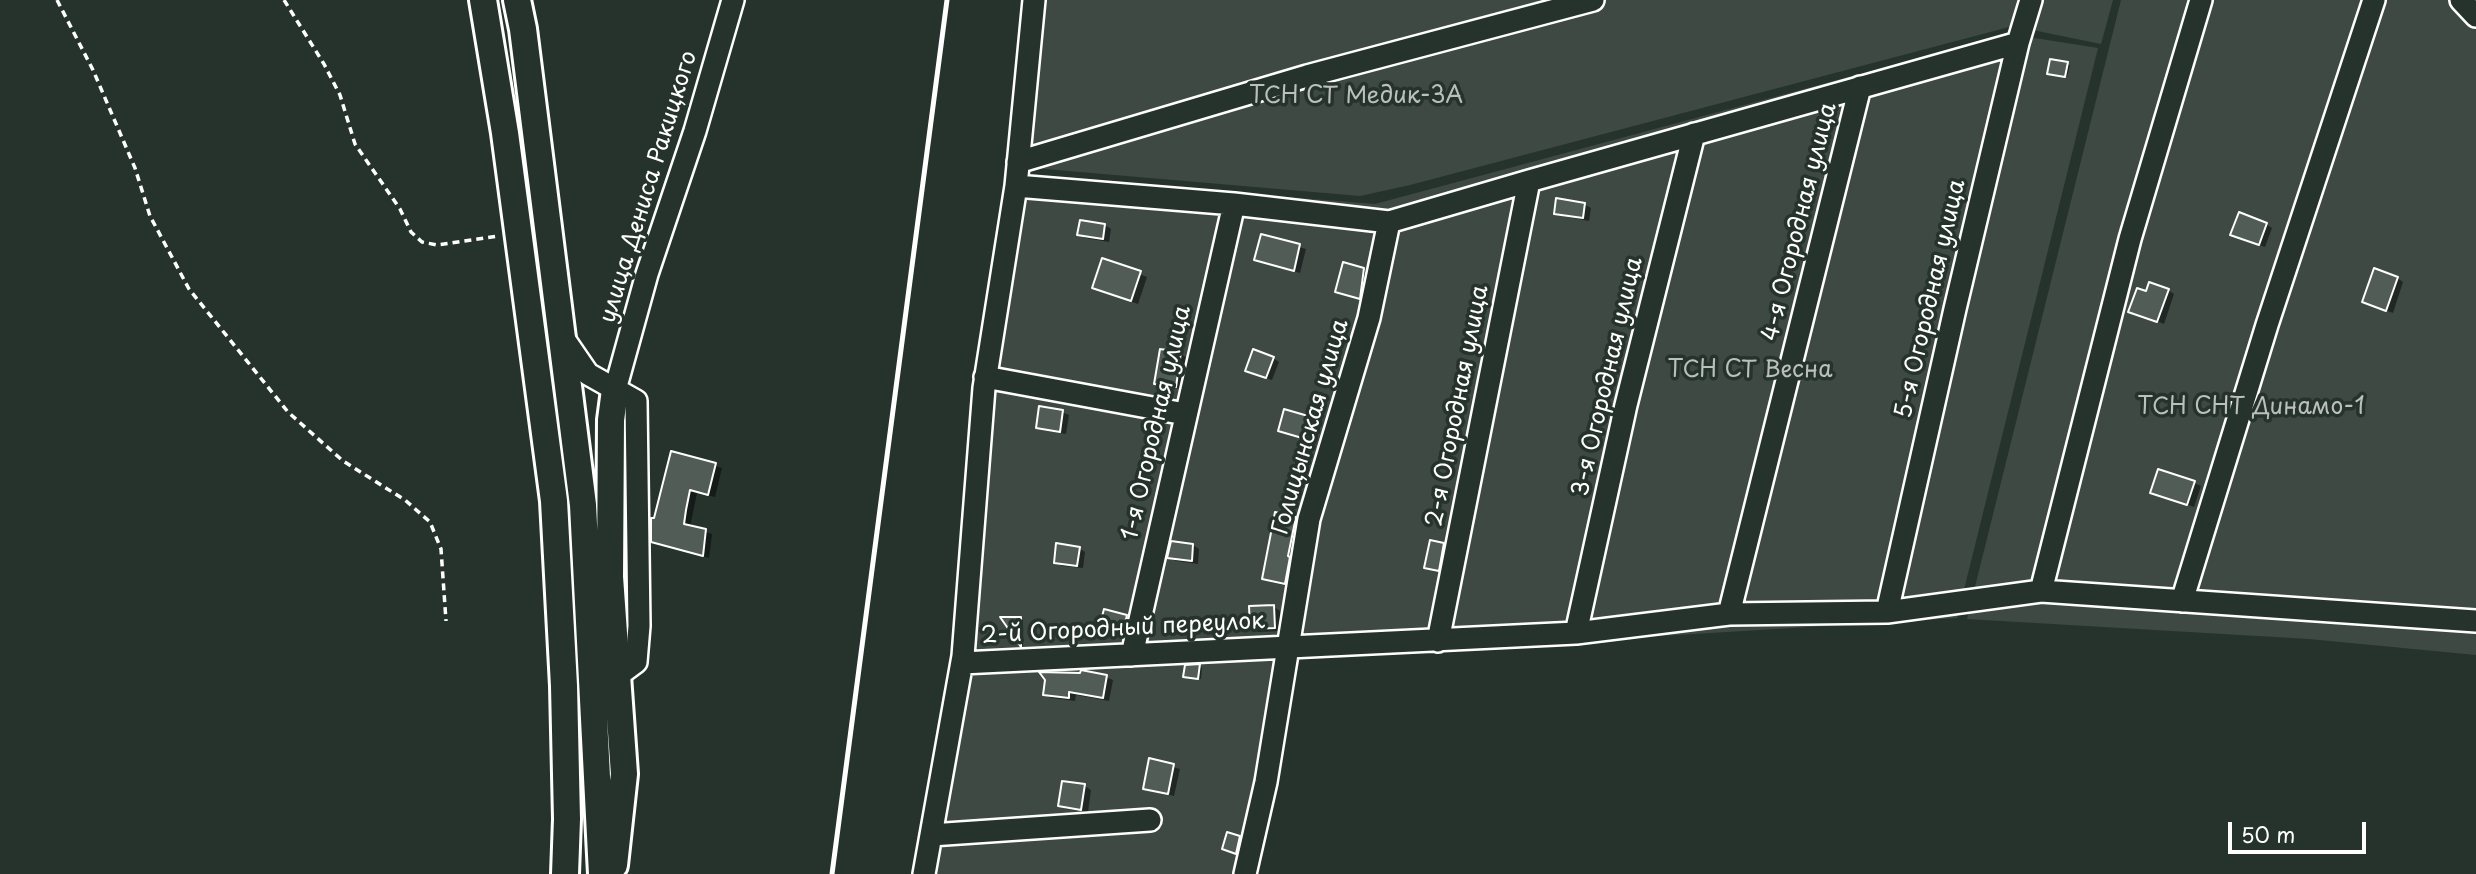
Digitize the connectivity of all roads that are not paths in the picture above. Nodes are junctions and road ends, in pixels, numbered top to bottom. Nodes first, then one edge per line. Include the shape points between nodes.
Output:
1 (483, 0) edge
2 (517, 0) edge
3 (733, 0) edge
4 (1036, 0) edge
5 (1593, 0) edge
6 (2031, 0) edge
7 (2201, 0) edge
8 (2374, 0) edge
9 (2461, 0) edge
10 (2476, 16) edge
11 (2018, 43) junction
12 (1860, 87) junction
13 (1694, 134) junction
14 (1018, 162) junction
15 (1529, 181) junction
16 (1016, 186) junction
17 (1234, 204) junction
18 (1389, 222) junction
19 (564, 339) junction
20 (985, 377) junction
21 (615, 390) junction
22 (1185, 414) junction
23 (2040, 591) junction
24 (2182, 601) junction
25 (1887, 612) junction
26 (1729, 614) junction
27 (2476, 621) edge
28 (1576, 633) junction
29 (1438, 641) junction
30 (1287, 647) junction
31 (1132, 655) junction
32 (962, 663) junction
33 (1150, 820) dead end
34 (931, 835) junction
35 (565, 874) edge
36 (602, 874) edge
37 (613, 874) edge
38 (924, 874) edge
39 (1245, 874) edge

1 - 35 main road via 554,501 568,818
2 - 19 main road
3 - 21 street, улица Дениса Ракицкого
4 - 14 street
5 - 14 street via 1307,76
6 - 11 street, 5-я Огородная улица
7 - 23 street via 2130,239
8 - 24 street
9 - 10 street
11 - 12 street
11 - 25 street, 5-я Огородная улица
12 - 13 street
12 - 26 street, 4-я Огородная улица
13 - 15 street
13 - 28 street, 3-я Огородная улица via 1626,405
14 - 16 street
15 - 18 street
15 - 29 street, 2-я Огородная улица
16 - 17 street
16 - 20 street
17 - 18 street
17 - 22 street, 1-я Огородная улица
18 - 30 street, Голицынская улица via 1368,318 1309,519
19 - 21 street via 587,374
19 - 36 main road via 583,505
20 - 22 street
20 - 32 street
21 - 37 main road via 610,577 624,774
22 - 31 street, 1-я Огородная улица
23 - 24 street, 2-й Огородный переулок
23 - 25 street, 2-й Огородный переулок
24 - 27 street, 2-й Огородный переулок
25 - 26 street, 2-й Огородный переулок
26 - 28 street, 2-й Огородный переулок
28 - 29 street, 2-й Огородный переулок
29 - 30 street, 2-й Огородный переулок
30 - 31 street, 2-й Огородный переулок
30 - 39 street, Голицынская улица via 1266,782
31 - 32 street, 2-й Огородный переулок
32 - 34 street
33 - 34 street
34 - 38 street

